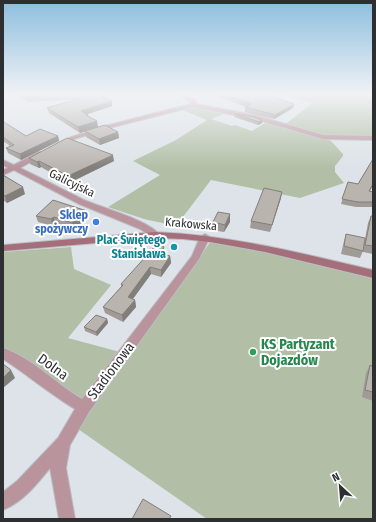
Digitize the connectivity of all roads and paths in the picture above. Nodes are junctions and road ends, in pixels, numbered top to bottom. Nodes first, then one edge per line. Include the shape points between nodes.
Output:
1 (141, 118) edge
2 (260, 118) edge
3 (373, 138) edge
4 (52, 149) edge
5 (45, 152) edge
6 (3, 162) edge
7 (14, 168) junction
8 (3, 173) edge
9 (132, 222) junction
10 (155, 235) junction
11 (138, 236) junction
12 (205, 237) junction
13 (3, 248) edge
14 (373, 274) edge
15 (3, 353) edge
16 (84, 407) junction
17 (63, 443) junction
18 (3, 502) edge
19 (67, 519) edge

1 - 4 street via 73,138
2 - 3 street via 323,137
5 - 7 street
6 - 7 street, Galicyjska
7 - 8 street
7 - 9 street, Galicyjska via 82,202
9 - 10 street, Galicyjska
9 - 11 street
10 - 11 street, Krakowska
10 - 12 street, Krakowska
11 - 13 street, Krakowska
12 - 14 street, Krakowska
12 - 16 street, Stadionowa via 196,257
15 - 16 street, Dolna
16 - 17 street, Stadionowa
17 - 18 street via 23,487
17 - 19 street, Stadionowa via 58,468

